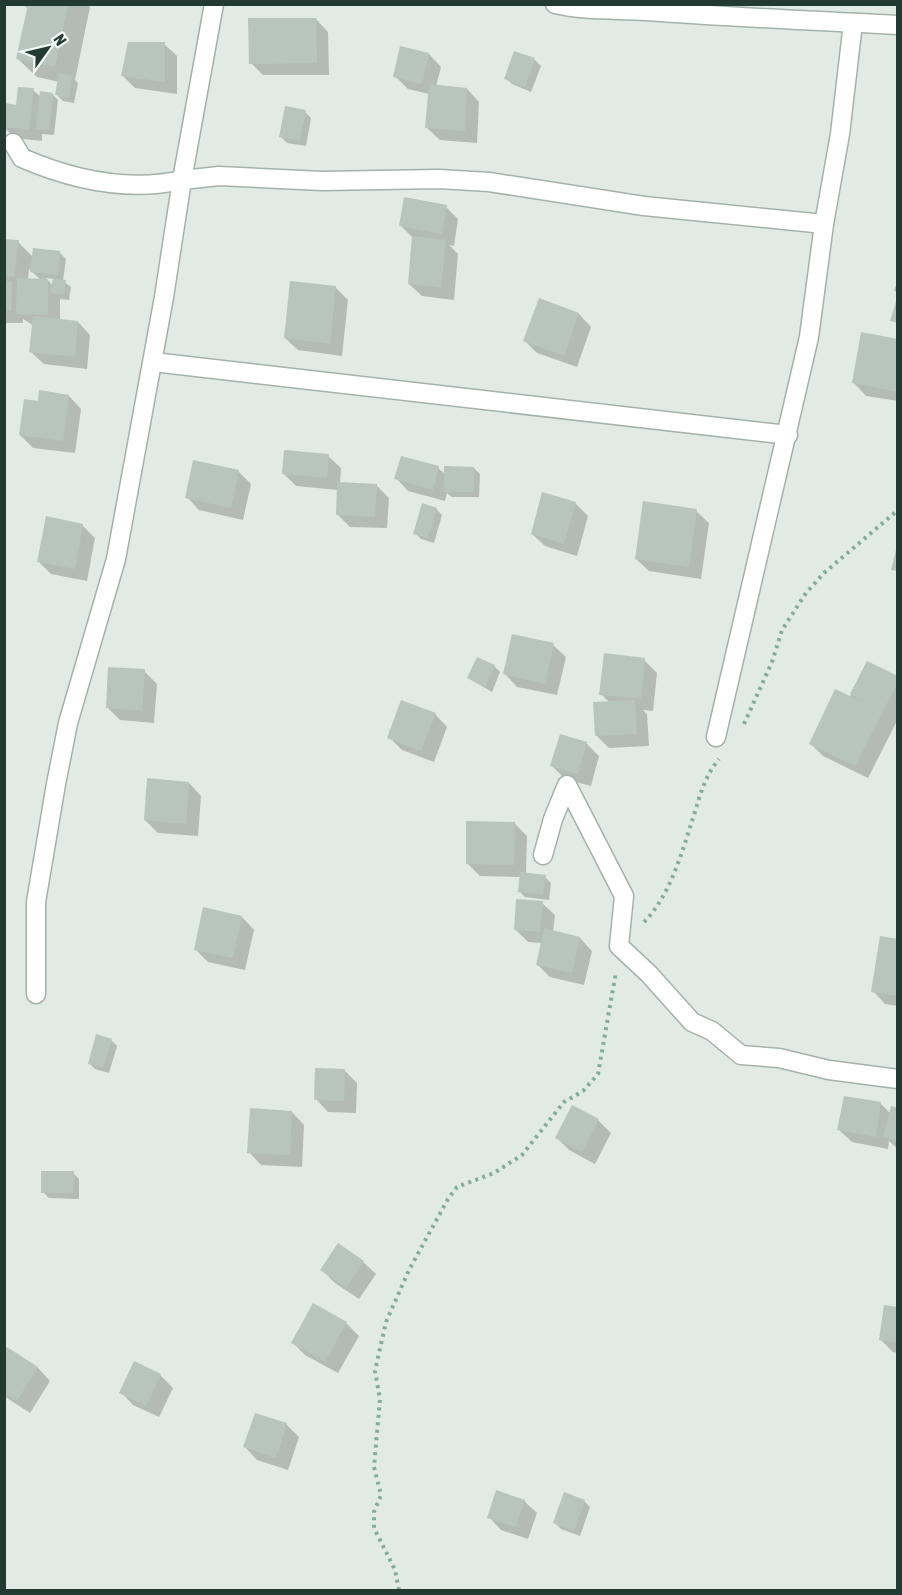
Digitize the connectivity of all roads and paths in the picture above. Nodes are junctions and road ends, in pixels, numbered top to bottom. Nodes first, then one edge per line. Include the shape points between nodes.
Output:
1 (214, 4) edge
2 (555, 4) edge
3 (853, 23) junction
4 (897, 25) edge
5 (13, 143) dead end
6 (182, 180) junction
7 (824, 224) junction
8 (153, 362) junction
9 (788, 435) junction
10 (897, 510) edge
11 (743, 728) dead end
12 (716, 737) dead end
13 (721, 758) dead end
14 (543, 855) dead end
15 (619, 946) junction
16 (36, 994) dead end
17 (897, 1079) edge
18 (399, 1590) edge

1 - 6 street
2 - 3 street via 583,10
3 - 4 street
3 - 7 street
5 - 6 street via 22,158 84,178 144,186
6 - 7 street via 219,176 489,182 644,206
6 - 8 street
7 - 9 street via 809,337
8 - 9 street
8 - 16 street via 116,559 68,723 56,784 36,902
9 - 12 street
10 - 11 path via 806,593 782,630
13 - 15 path via 703,782 690,828 658,908
14 - 15 street via 567,785 624,896
15 - 17 street via 692,1022 712,1031 741,1055
15 - 18 path via 612,1005 597,1074 583,1091 564,1102 522,1155 494,1173 458,1187 399,1290 386,1322 375,1371 380,1400 374,1467 381,1495 374,1512 374,1528 395,1570

